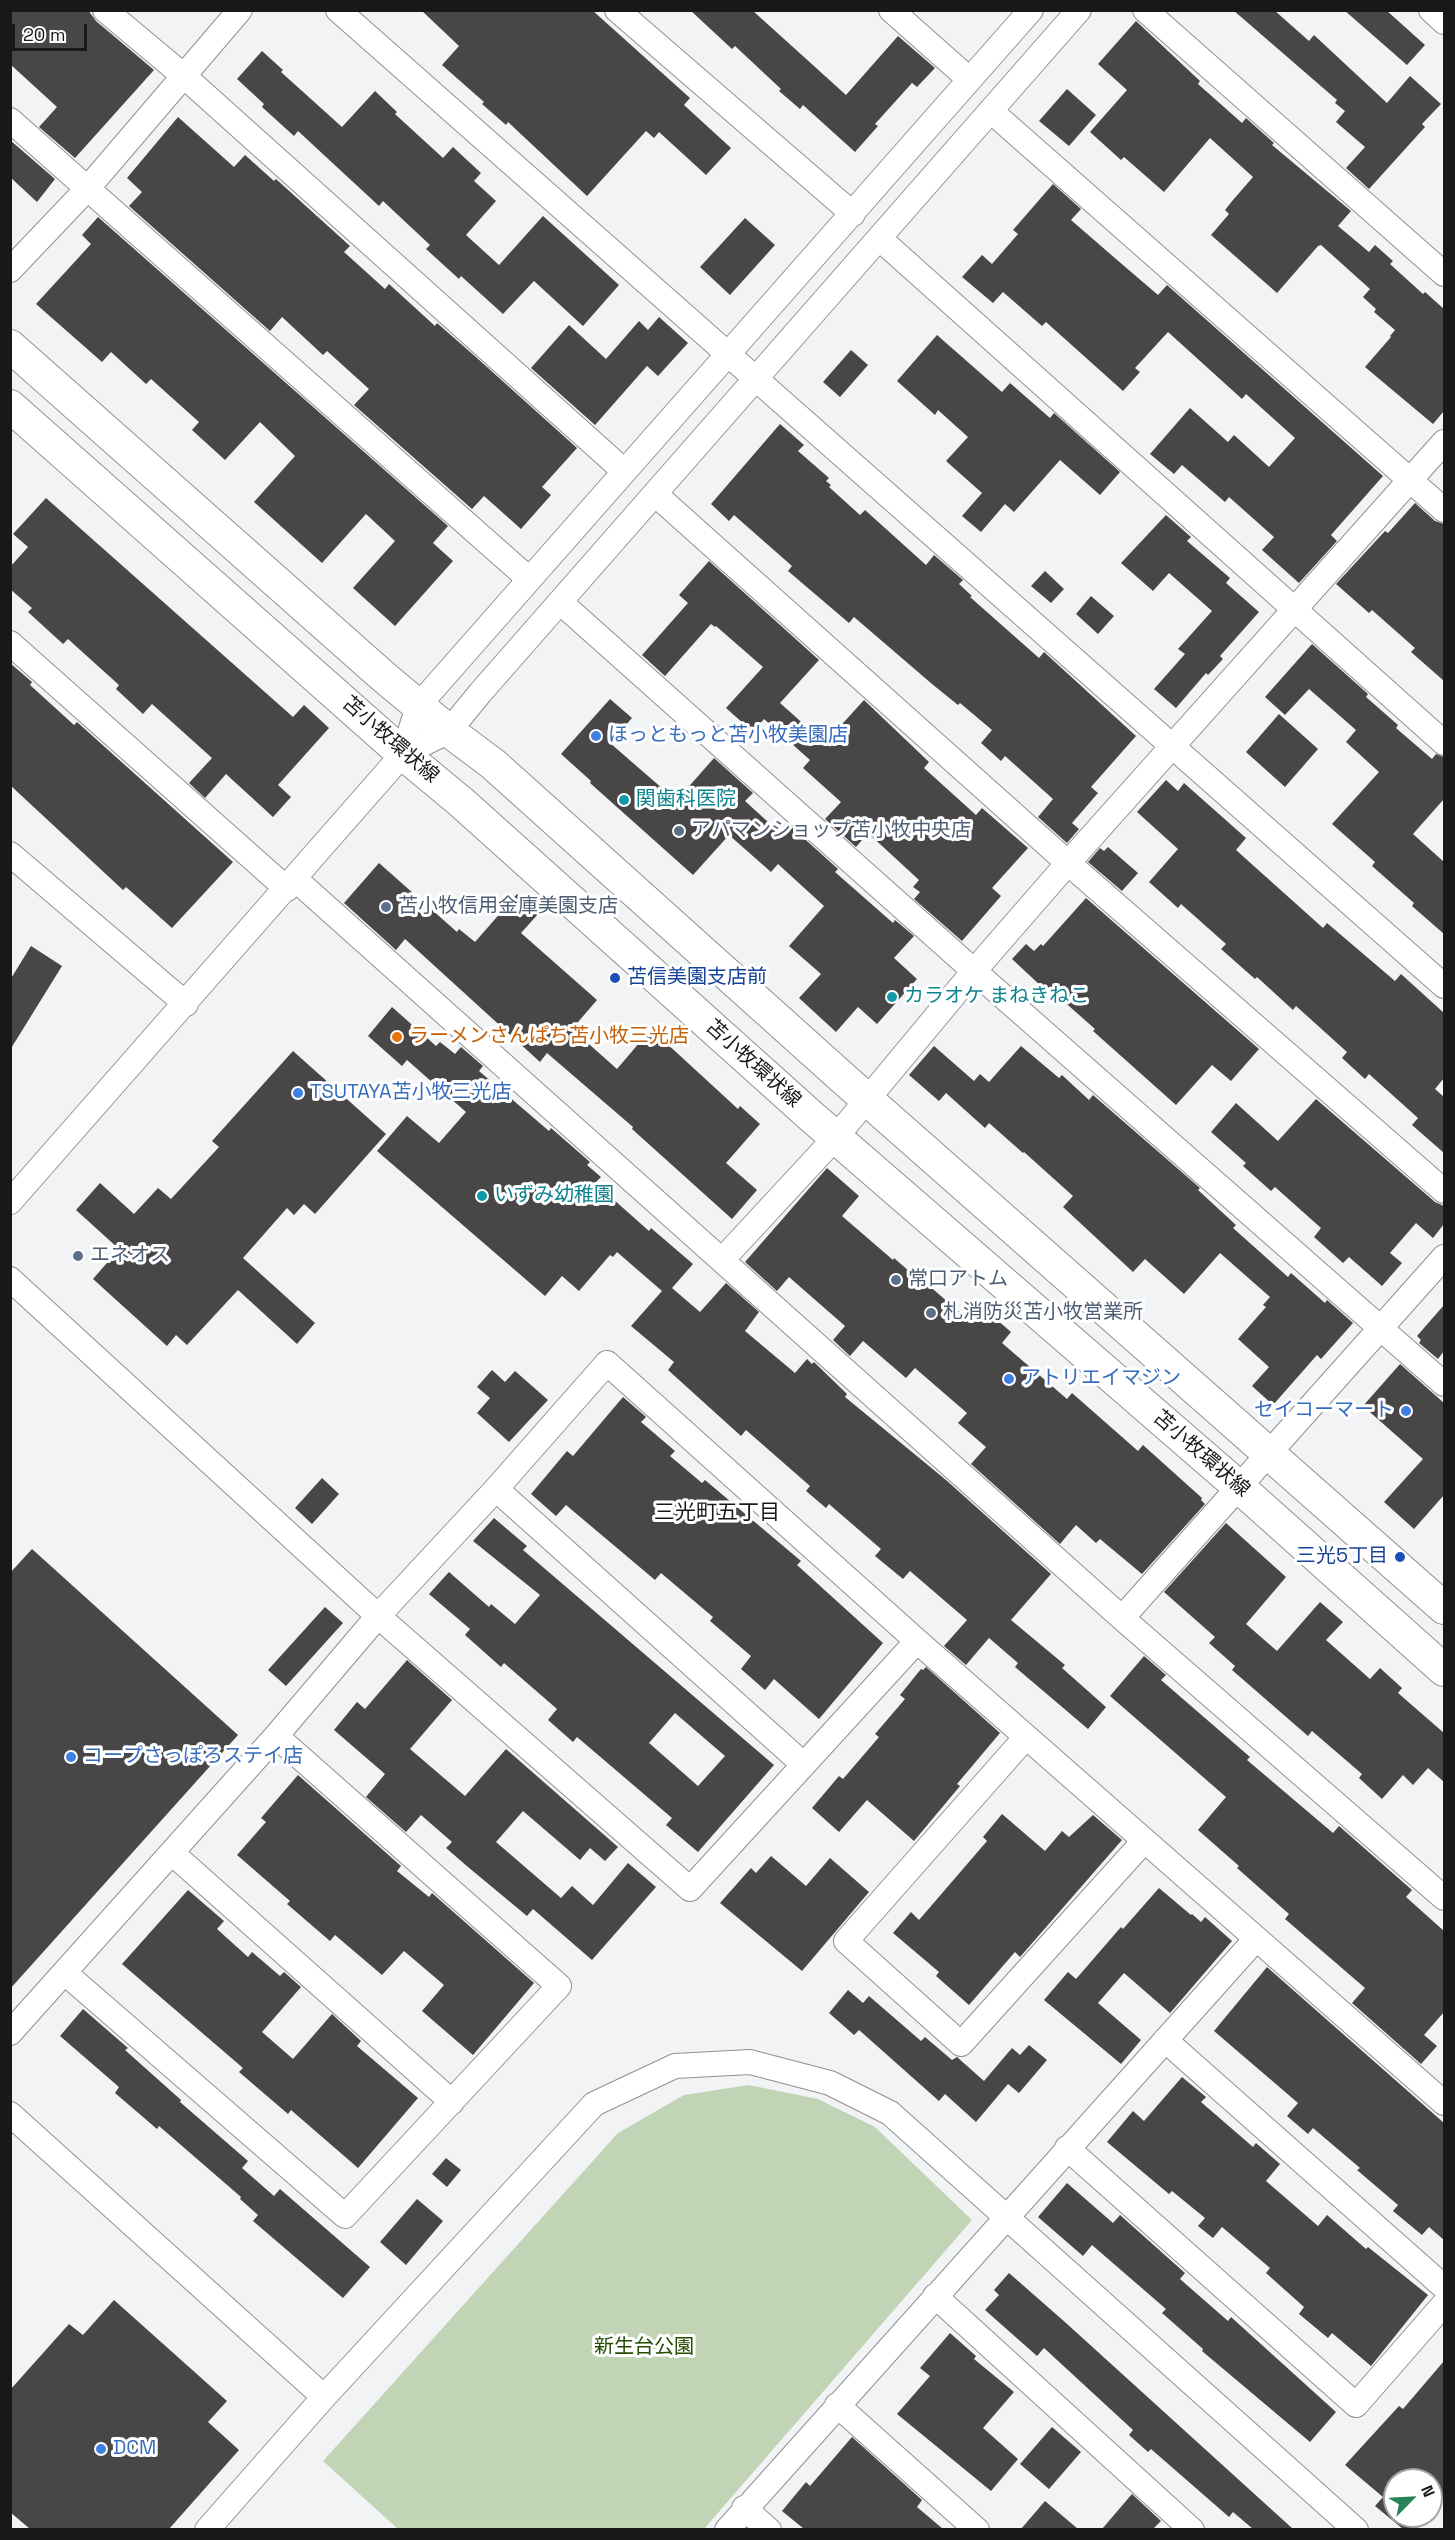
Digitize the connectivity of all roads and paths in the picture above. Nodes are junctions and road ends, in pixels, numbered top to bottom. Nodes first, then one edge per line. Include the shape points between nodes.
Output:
1 (105, 10) edge
2 (240, 10) edge
3 (338, 10) edge
4 (617, 10) edge
5 (891, 10) edge
6 (1031, 10) edge
7 (1079, 10) edge
8 (1145, 10) edge
9 (1431, 10) edge
10 (1444, 22) edge
11 (185, 77) junction
12 (969, 79) junction
13 (992, 112) junction
14 (10, 120) edge
15 (87, 189) junction
16 (853, 214) junction
17 (880, 239) junction
18 (10, 270) edge
19 (1444, 274) edge
20 (10, 346) edge
21 (728, 353) junction
22 (756, 379) junction
23 (10, 406) edge
24 (1444, 442) edge
25 (624, 471) junction
26 (1411, 480) junction
27 (655, 494) junction
28 (1444, 510) edge
29 (529, 579) junction
30 (560, 602) junction
31 (1295, 609) junction
32 (10, 643) edge
33 (418, 706) junction
34 (449, 731) junction
35 (1444, 743) edge
36 (1172, 746) junction
37 (403, 754) junction
38 (10, 854) edge
39 (1068, 863) junction
40 (291, 884) junction
41 (974, 972) junction
42 (1444, 986) edge
43 (186, 1004) junction
44 (869, 1099) junction
45 (836, 1137) junction
46 (1444, 1191) edge
47 (10, 1202) edge
48 (1444, 1257) edge
49 (722, 1260) junction
50 (10, 1279) edge
51 (1380, 1327) junction
52 (1444, 1384) edge
53 (1268, 1453) junction
54 (1239, 1487) junction
55 (496, 1489) junction
56 (1444, 1608) edge
57 (378, 1616) junction
58 (1122, 1618) junction
59 (917, 1641) junction
60 (1444, 1671) edge
61 (276, 1736) junction
62 (1026, 1737) junction
63 (803, 1764) junction
64 (1144, 1841) junction
65 (172, 1853) junction
66 (1444, 1898) edge
67 (1256, 1939) junction
68 (65, 1973) junction
69 (10, 2033) edge
70 (1166, 2040) junction
71 (452, 2102) junction
72 (1444, 2103) edge
73 (10, 2114) edge
74 (1067, 2148) junction
75 (1006, 2216) junction
76 (1444, 2287) edge
77 (935, 2296) junction
78 (1444, 2304) edge
79 (324, 2397) junction
80 (837, 2406) junction
81 (744, 2508) junction
82 (207, 2529) edge
83 (727, 2529) edge
84 (769, 2529) edge
85 (977, 2529) edge
86 (1192, 2529) edge
87 (1356, 2529) edge

1 - 11 street
2 - 11 street
3 - 21 street
4 - 16 street
5 - 12 street
6 - 12 street
7 - 13 street
8 - 19 street
9 - 10 street
11 - 15 street
11 - 25 street
12 - 16 street
13 - 17 street
13 - 26 street
14 - 15 street
15 - 18 street
15 - 29 street
16 - 21 street
17 - 22 street
17 - 31 street
20 - 33 main road
21 - 22 street
21 - 25 street
22 - 27 street
22 - 36 street
23 - 37 main road, 苫小牧環状線
24 - 26 street
25 - 29 street
26 - 28 street
26 - 31 street
27 - 30 street
27 - 39 street
29 - 33 street
30 - 34 street
30 - 41 street
31 - 35 street
31 - 36 street
32 - 40 street
33 - 34 main road
33 - 37 street
34 - 37 street
34 - 44 main road via 494,764
36 - 39 street
36 - 42 street
37 - 40 street
37 - 45 main road, 苫小牧環状線
38 - 43 street
39 - 41 street
39 - 46 street
40 - 43 street
40 - 49 street
41 - 44 street
41 - 51 street
43 - 47 street
44 - 45 street
44 - 53 main road
45 - 49 street
45 - 54 main road, 苫小牧環状線
48 - 51 street
49 - 58 street
50 - 57 street
51 - 52 street
51 - 53 street
53 - 54 street
53 - 56 main road
54 - 58 street
54 - 60 main road, 苫小牧環状線
55 - 57 street
55 - 59 street via 607,1363
55 - 63 street
57 - 61 street
57 - 63 street via 690,1889
58 - 66 street
59 - 62 street
59 - 63 street
61 - 65 street
61 - 71 street via 559,1986
62 - 64 street
62 - 64 street via 846,1941 961,2044
64 - 67 street
65 - 68 street
65 - 71 street
67 - 70 street
67 - 72 street
68 - 69 street
68 - 71 street via 345,2216
70 - 74 street
70 - 76 street
73 - 79 street
74 - 75 street
74 - 78 street via 1356,2405
75 - 77 street
75 - 79 street via 890,2113 830,2083 750,2062 675,2066 594,2104
75 - 87 street
77 - 80 street
77 - 86 street
79 - 82 street
80 - 81 street
80 - 85 street
81 - 83 street
81 - 84 street

